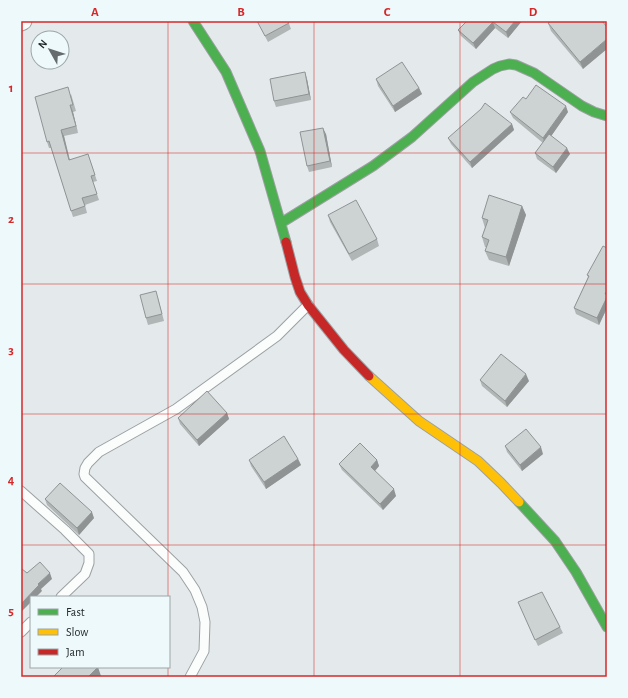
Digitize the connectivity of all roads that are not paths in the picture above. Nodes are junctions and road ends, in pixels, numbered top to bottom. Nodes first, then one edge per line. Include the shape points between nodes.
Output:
1 (193, 21) edge
2 (607, 116) edge
3 (281, 223) junction
4 (308, 305) junction
5 (21, 492) edge
6 (62, 596) edge
7 (30, 623) edge
8 (607, 627) edge
9 (21, 632) edge
10 (190, 677) edge

1 - 3 street via 226,72 260,151
2 - 3 street via 582,106 534,73 516,65 500,66 473,82 412,137 374,166
3 - 4 street via 295,277
4 - 8 street via 364,372 419,420 478,461 555,541
4 - 10 lane via 277,336 176,409 99,452 85,468 84,477 183,572 195,590 205,622 204,651
5 - 6 lane via 88,554 89,563 85,574
7 - 9 lane

